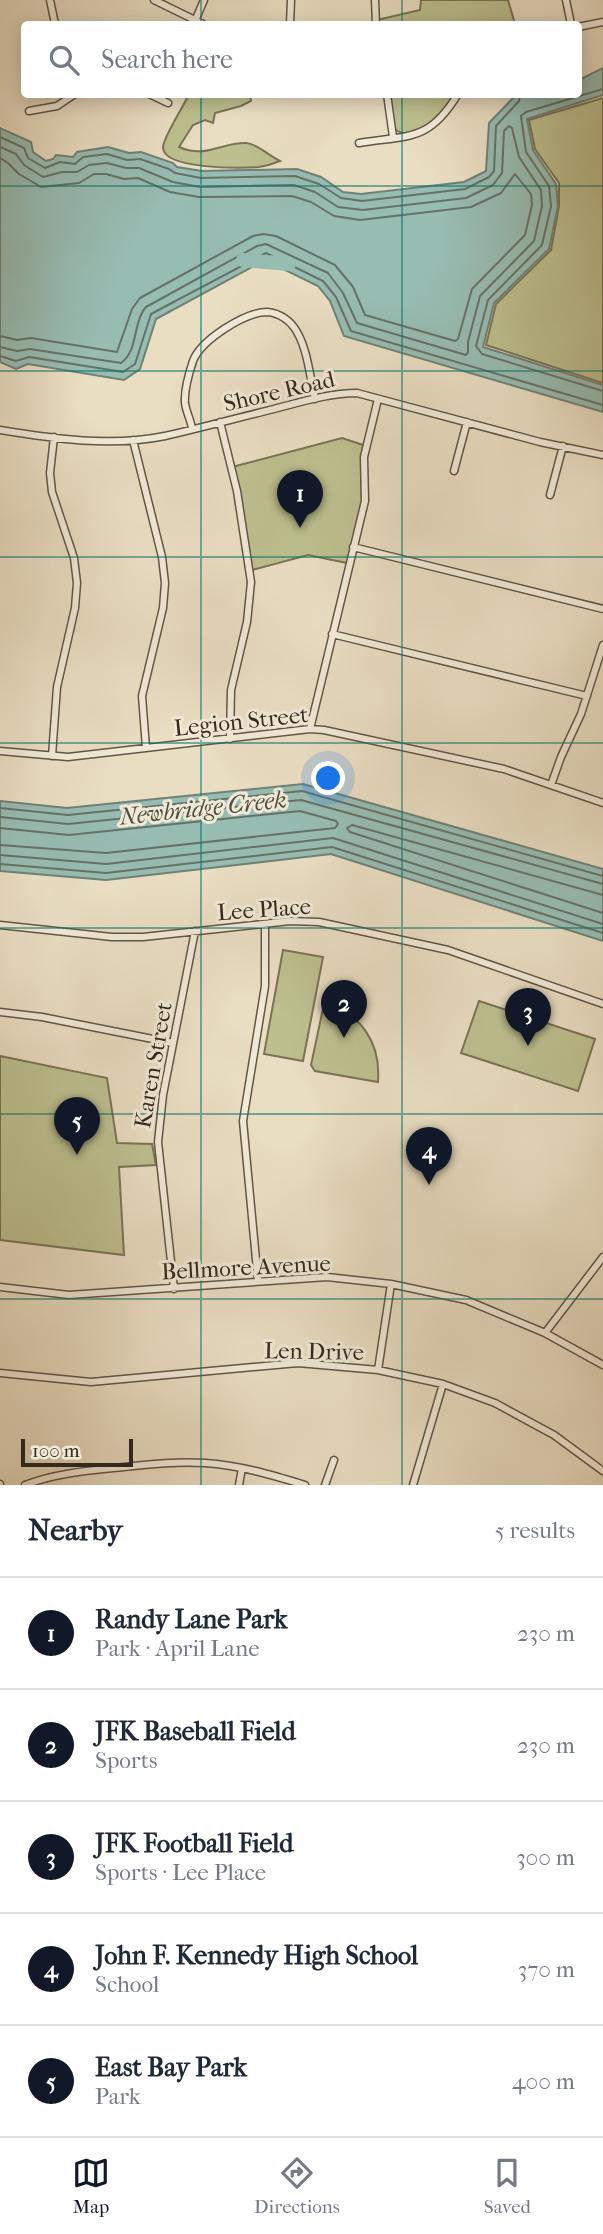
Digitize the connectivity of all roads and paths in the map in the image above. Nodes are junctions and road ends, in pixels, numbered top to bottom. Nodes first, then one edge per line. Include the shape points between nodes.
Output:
1 (50, 0) edge
2 (154, 0) edge
3 (204, 0) edge
4 (292, 0) edge
5 (375, 0) edge
6 (565, 0) edge
7 (54, 21) edge
8 (195, 21) joint
9 (290, 21) edge
10 (376, 21) edge
11 (570, 21) edge
12 (603, 22) edge
13 (582, 26) edge
14 (69, 98) edge
15 (157, 98) edge
16 (388, 98) edge
17 (456, 98) edge
18 (168, 103) dead end
19 (29, 111) dead end
20 (394, 137) junction
21 (359, 143) dead end
22 (315, 399) junction
23 (378, 399) junction
24 (220, 422) junction
25 (467, 422) junction
26 (191, 429) junction
27 (0, 430) edge
28 (54, 437) junction
29 (133, 440) junction
30 (563, 446) junction
31 (603, 455) edge
32 (454, 471) dead end
33 (550, 495) dead end
34 (353, 548) junction
35 (603, 609) edge
36 (332, 634) junction
37 (603, 645) edge
38 (587, 696) junction
39 (310, 729) junction
40 (230, 739) junction
41 (146, 748) junction
42 (0, 751) edge
43 (52, 756) junction
44 (551, 785) junction
45 (603, 803) edge
46 (265, 924) junction
47 (0, 925) edge
48 (195, 931) junction
49 (603, 1004) edge
50 (0, 1012) edge
51 (173, 1043) junction
52 (603, 1257) edge
53 (258, 1281) junction
54 (391, 1284) junction
55 (0, 1288) edge
56 (174, 1289) junction
57 (545, 1332) junction
58 (603, 1365) edge
59 (378, 1370) junction
60 (0, 1373) edge
61 (443, 1384) junction
62 (334, 1460) dead end
63 (242, 1468) junction
64 (603, 1471) edge
65 (25, 1485) edge
66 (239, 1485) edge
67 (305, 1485) edge
68 (325, 1485) edge
69 (412, 1485) edge

1 - 7 street
2 - 8 street
3 - 8 street
4 - 9 street
5 - 10 street
6 - 11 street
12 - 13 street
14 - 19 street via 57,106
15 - 18 street
16 - 20 street
17 - 20 street via 433,127
20 - 21 street
22 - 23 street, Shore Road via 357,393
22 - 24 street, Shore Road
22 - 26 street via 298,332 284,317 260,313 198,350 185,402
23 - 25 street, Shore Road
23 - 34 street via 365,447 365,501
24 - 26 street, Shore Road
24 - 40 street via 237,491 251,582 231,691
25 - 30 street, Shore Road
25 - 32 street
26 - 29 street, Shore Road
27 - 28 street, Shore Road
28 - 29 street, Shore Road
28 - 43 street via 52,492 74,558 77,583 57,687
29 - 41 street via 166,583 142,696
30 - 31 street, Shore Road
30 - 33 street
34 - 35 street
34 - 36 street
36 - 38 street
36 - 39 street
37 - 38 street
38 - 44 street
39 - 40 street, Legion Street
39 - 44 street, Legion Street via 492,766
40 - 41 street, Legion Street
41 - 43 street, Legion Street
42 - 43 street, Legion Street
44 - 45 street, Legion Street
46 - 48 street, Lee Place
46 - 49 street, Lee Place via 319,922 448,950
46 - 53 street via 265,986 243,1121
47 - 48 street, Lee Place via 112,937
48 - 51 street, Karen Street
50 - 51 street
51 - 56 street, Karen Street via 158,1142
52 - 57 street
53 - 54 street, Bellmore Avenue via 327,1277
53 - 56 street, Bellmore Avenue
54 - 57 street, Bellmore Avenue via 466,1300
54 - 59 street
55 - 56 street, Bellmore Avenue via 69,1295
57 - 58 street, Bellmore Avenue
59 - 60 street, Len Drive via 298,1363 91,1382
59 - 61 street, Len Drive
61 - 64 street, Len Drive via 495,1403 554,1435
61 - 69 street
62 - 68 street
63 - 65 street via 167,1463 59,1475
63 - 66 street
63 - 67 street

